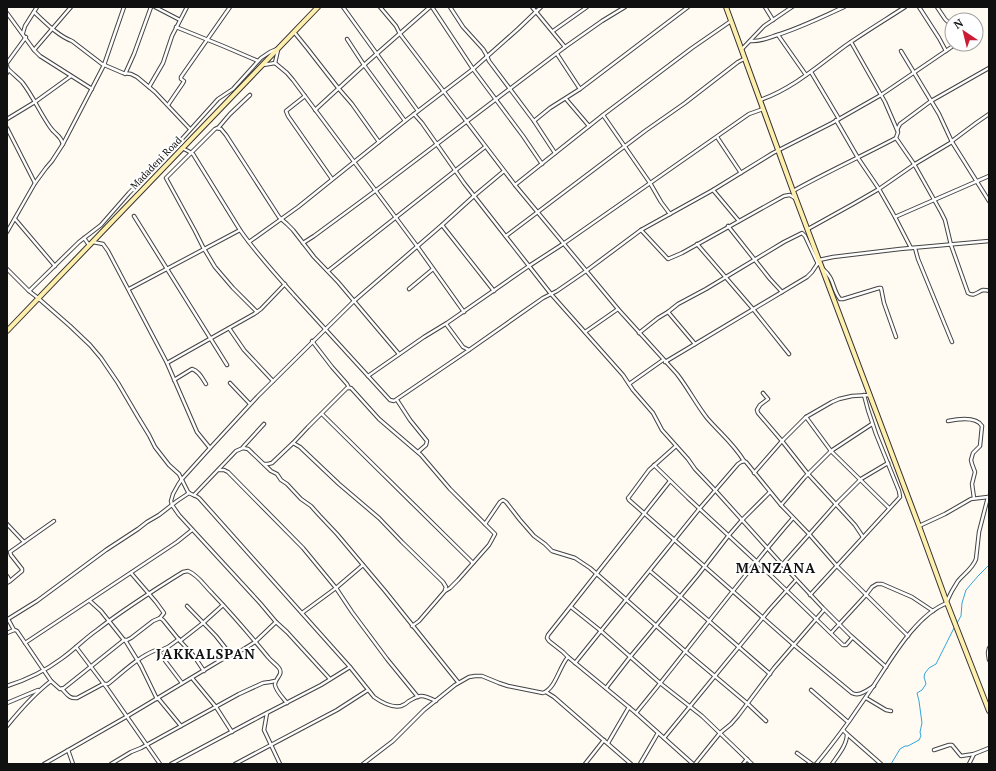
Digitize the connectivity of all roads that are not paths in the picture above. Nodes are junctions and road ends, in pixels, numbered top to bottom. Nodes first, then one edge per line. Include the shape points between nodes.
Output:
1 (37, 7) edge
2 (71, 7) edge
3 (124, 7) edge
4 (151, 7) edge
5 (155, 7) edge
6 (187, 7) edge
7 (230, 7) edge
8 (318, 7) edge
9 (344, 7) edge
10 (380, 7) edge
11 (431, 7) edge
12 (450, 7) edge
13 (532, 7) edge
14 (540, 7) edge
15 (587, 7) edge
16 (625, 7) edge
17 (688, 7) edge
18 (726, 7) edge
19 (766, 7) edge
20 (792, 7) edge
21 (844, 7) edge
22 (905, 7) edge
23 (919, 7) edge
24 (938, 7) edge
25 (7, 12) edge
26 (34, 12) junction
27 (536, 12) junction
28 (944, 17) edge
29 (180, 20) junction
30 (731, 20) junction
31 (773, 20) junction
32 (176, 27) junction
33 (53, 29) junction
34 (294, 32) junction
35 (553, 32) junction
36 (23, 33) junction
37 (400, 34) junction
38 (778, 35) junction
39 (26, 38) junction
40 (207, 39) junction
41 (347, 39) dead end
42 (750, 41) junction
43 (852, 42) junction
44 (565, 47) junction
45 (944, 47) edge
46 (278, 49) junction
47 (741, 49) junction
48 (34, 50) junction
49 (901, 51) dead end
50 (945, 52) edge
51 (557, 54) junction
52 (376, 55) junction
53 (487, 57) junction
54 (745, 58) junction
55 (258, 61) junction
56 (274, 63) junction
57 (7, 64) edge
58 (104, 65) junction
59 (364, 65) junction
60 (262, 66) junction
61 (989, 68) edge
62 (8, 69) junction
63 (473, 69) junction
64 (811, 72) junction
65 (7, 73) edge
66 (914, 73) junction
67 (125, 74) junction
68 (806, 75) junction
69 (71, 76) junction
70 (149, 87) junction
71 (92, 89) junction
72 (339, 89) junction
73 (510, 89) junction
74 (580, 90) junction
75 (444, 92) junction
76 (250, 95) dead end
77 (881, 95) junction
78 (305, 96) junction
79 (566, 99) junction
80 (496, 100) junction
81 (760, 100) junction
82 (931, 101) junction
83 (35, 102) junction
84 (167, 105) junction
85 (763, 109) junction
86 (315, 110) junction
87 (418, 112) junction
88 (414, 114) junction
89 (989, 114) edge
90 (603, 115) junction
91 (7, 119) edge
92 (837, 120) junction
93 (405, 121) junction
94 (534, 121) junction
95 (466, 122) junction
96 (589, 126) junction
97 (7, 128) edge
98 (218, 128) junction
99 (190, 129) junction
100 (897, 131) junction
101 (717, 137) junction
102 (896, 138) junction
103 (379, 142) junction
104 (952, 142) junction
105 (63, 144) junction
106 (436, 144) junction
107 (485, 147) junction
108 (624, 147) junction
109 (182, 148) junction
110 (779, 150) junction
111 (192, 153) junction
112 (556, 153) junction
113 (858, 158) junction
114 (353, 162) junction
115 (542, 164) junction
116 (915, 164) junction
117 (455, 171) junction
118 (504, 171) junction
119 (741, 173) junction
120 (989, 176) edge
121 (332, 180) junction
122 (977, 182) junction
123 (650, 183) junction
124 (35, 184) junction
125 (515, 185) junction
126 (879, 189) junction
127 (712, 190) junction
128 (375, 191) junction
129 (793, 191) junction
130 (474, 196) junction
131 (796, 199) junction
132 (935, 200) junction
133 (989, 201) edge
134 (538, 212) junction
135 (670, 214) junction
136 (134, 216) dead end
137 (895, 217) junction
138 (15, 218) junction
139 (395, 218) junction
140 (281, 220) junction
141 (738, 221) junction
142 (7, 225) edge
143 (11, 225) junction
144 (442, 225) junction
145 (728, 226) junction
146 (808, 229) junction
147 (240, 230) junction
148 (641, 230) junction
149 (7, 232) edge
150 (506, 236) junction
151 (84, 238) junction
152 (989, 241) edge
153 (249, 242) junction
154 (303, 243) junction
155 (91, 244) junction
156 (563, 244) junction
157 (697, 244) junction
158 (951, 245) junction
159 (417, 246) junction
160 (910, 248) junction
161 (915, 248) junction
162 (204, 249) junction
163 (755, 259) junction
164 (819, 262) junction
165 (55, 266) junction
166 (529, 266) junction
167 (7, 269) edge
168 (167, 269) junction
169 (433, 269) junction
170 (823, 269) junction
171 (328, 271) junction
172 (586, 271) junction
173 (725, 276) junction
174 (284, 284) junction
175 (129, 289) junction
176 (409, 289) dead end
177 (29, 291) junction
178 (494, 291) junction
179 (989, 291) edge
180 (782, 292) junction
181 (551, 294) junction
182 (38, 298) junction
183 (354, 301) junction
184 (618, 309) junction
185 (753, 309) junction
186 (257, 312) junction
187 (464, 312) junction
188 (668, 312) junction
189 (446, 324) junction
190 (229, 328) junction
191 (325, 329) junction
192 (7, 331) edge
193 (585, 332) junction
194 (639, 333) junction
195 (896, 337) dead end
196 (211, 338) junction
197 (312, 341) junction
198 (952, 342) dead end
199 (695, 344) junction
200 (469, 350) junction
201 (399, 354) junction
202 (790, 354) dead end
203 (664, 361) junction
204 (167, 363) junction
205 (227, 365) dead end
206 (368, 376) junction
207 (174, 380) junction
208 (273, 381) junction
209 (230, 383) dead end
210 (206, 384) dead end
211 (629, 384) junction
212 (349, 388) junction
213 (763, 393) dead end
214 (870, 395) junction
215 (864, 396) junction
216 (397, 400) junction
217 (250, 404) junction
218 (322, 414) junction
219 (806, 417) junction
220 (948, 421) dead end
221 (264, 424) dead end
222 (872, 424) junction
223 (782, 441) junction
224 (293, 443) junction
225 (676, 446) junction
226 (210, 448) junction
227 (243, 448) junction
228 (831, 451) junction
229 (418, 452) junction
230 (744, 460) junction
231 (888, 463) junction
232 (264, 464) junction
233 (654, 465) junction
234 (219, 470) junction
235 (754, 473) junction
236 (808, 474) junction
237 (182, 479) junction
238 (860, 479) junction
239 (670, 481) junction
240 (715, 490) junction
241 (770, 492) junction
242 (190, 493) junction
243 (194, 495) junction
244 (988, 497) edge
245 (974, 498) junction
246 (836, 504) junction
247 (172, 505) junction
248 (781, 505) junction
249 (700, 508) junction
250 (889, 508) junction
251 (645, 514) junction
252 (793, 518) junction
253 (742, 520) junction
254 (54, 521) dead end
255 (7, 524) edge
256 (485, 524) junction
257 (919, 526) junction
258 (192, 530) junction
259 (809, 534) junction
260 (729, 535) junction
261 (863, 537) junction
262 (675, 540) junction
263 (24, 542) junction
264 (767, 548) junction
265 (756, 561) junction
266 (473, 563) junction
267 (363, 565) junction
268 (782, 565) junction
269 (705, 566) junction
270 (837, 566) junction
271 (650, 571) junction
272 (131, 573) junction
273 (597, 574) junction
274 (7, 576) edge
275 (796, 580) junction
276 (10, 581) junction
277 (7, 583) edge
278 (336, 588) junction
279 (787, 590) junction
280 (445, 591) junction
281 (733, 591) junction
282 (149, 594) junction
283 (866, 594) junction
284 (810, 595) junction
285 (680, 597) junction
286 (626, 600) junction
287 (90, 601) junction
288 (947, 602) junction
289 (224, 605) junction
290 (187, 606) dead end
291 (571, 607) junction
292 (824, 610) junction
293 (933, 611) junction
294 (302, 612) junction
295 (160, 618) junction
296 (763, 618) junction
297 (7, 619) edge
298 (816, 619) junction
299 (109, 621) junction
300 (709, 621) junction
301 (276, 622) junction
302 (203, 623) junction
303 (839, 625) junction
304 (412, 626) junction
305 (657, 626) junction
306 (14, 630) junction
307 (601, 631) junction
308 (7, 633) edge
309 (831, 633) junction
310 (908, 636) junction
311 (852, 638) junction
312 (124, 640) junction
313 (179, 640) junction
314 (255, 642) junction
315 (25, 643) junction
316 (794, 645) junction
317 (76, 647) junction
318 (739, 647) junction
319 (989, 648) edge
320 (159, 651) junction
321 (685, 651) junction
322 (231, 655) junction
323 (568, 657) junction
324 (630, 657) junction
325 (138, 660) junction
326 (989, 660) edge
327 (575, 663) junction
328 (90, 666) junction
329 (350, 667) junction
330 (886, 667) junction
331 (44, 670) junction
332 (204, 671) junction
333 (770, 674) junction
334 (715, 676) junction
335 (192, 678) junction
336 (330, 679) junction
337 (51, 680) junction
338 (275, 682) junction
339 (458, 682) junction
340 (182, 683) junction
341 (660, 683) junction
342 (103, 684) junction
343 (7, 686) edge
344 (874, 686) junction
345 (606, 688) junction
346 (40, 689) junction
347 (62, 689) junction
348 (368, 690) junction
349 (811, 690) dead end
350 (546, 692) junction
351 (418, 697) junction
352 (866, 698) junction
353 (157, 699) junction
354 (436, 701) junction
355 (287, 702) junction
356 (7, 704) edge
357 (748, 704) junction
358 (988, 705) edge
359 (216, 707) junction
360 (629, 707) junction
361 (690, 707) junction
362 (891, 711) dead end
363 (989, 711) edge
364 (267, 713) junction
365 (636, 713) junction
366 (126, 717) junction
367 (766, 721) dead end
368 (848, 722) junction
369 (7, 726) edge
370 (181, 726) junction
371 (843, 730) junction
372 (232, 732) junction
373 (658, 733) junction
374 (720, 733) junction
375 (847, 734) junction
376 (664, 738) junction
377 (604, 740) junction
378 (608, 743) junction
379 (272, 744) junction
380 (146, 745) junction
381 (989, 748) edge
382 (68, 750) junction
383 (934, 750) dead end
384 (797, 754) dead end
385 (974, 754) junction
386 (747, 759) junction
387 (44, 764) edge
388 (73, 764) edge
389 (111, 764) edge
390 (160, 764) edge
391 (172, 764) edge
392 (235, 764) edge
393 (280, 764) edge
394 (363, 764) edge
395 (585, 764) edge
396 (631, 764) edge
397 (640, 764) edge
398 (694, 764) edge
399 (743, 764) edge
400 (752, 764) edge
401 (812, 764) edge
402 (816, 764) edge
403 (832, 764) edge
404 (881, 764) edge
405 (969, 764) edge

1 - 26 street
2 - 33 street
3 - 58 street
4 - 67 street
5 - 29 street
6 - 29 street
7 - 40 street
8 - 34 street, Madadeni Road
9 - 52 street
10 - 37 street
11 - 37 street
11 - 63 street
12 - 53 street
13 - 27 street
14 - 27 street
15 - 35 street
16 - 44 street
17 - 74 street
18 - 30 street
19 - 31 street
20 - 31 street
21 - 38 street
22 - 43 street
23 - 45 street
24 - 28 street
25 - 36 street
26 - 33 street
26 - 36 street
27 - 35 street
27 - 53 street
29 - 32 street
30 - 47 street
30 - 90 street
31 - 42 street
32 - 40 street
32 - 70 street via 163,63
33 - 48 street
33 - 58 street
34 - 46 street, Madadeni Road
34 - 72 street
35 - 44 street
36 - 39 street
37 - 52 street
37 - 75 street
38 - 42 street
38 - 68 street
39 - 48 street
39 - 57 street
40 - 55 street
40 - 84 street via 181,77 183,83
41 - 59 street
42 - 47 street
43 - 64 street
43 - 77 street
44 - 51 street
46 - 55 street
46 - 56 street
46 - 60 street, Madadeni Road
47 - 54 street
48 - 69 street
49 - 66 street
50 - 66 street
51 - 73 street
51 - 74 street
52 - 59 street
52 - 87 street
53 - 63 street
53 - 73 street
54 - 81 street
54 - 108 street
55 - 99 street via 233,89 218,99
56 - 60 street
56 - 78 street
57 - 62 street
58 - 67 street
58 - 71 street
59 - 72 street
59 - 93 street
60 - 109 street, Madadeni Road
61 - 82 street
62 - 65 street
62 - 83 street via 22,82
63 - 75 street
63 - 80 street
64 - 68 street
64 - 92 street
66 - 77 street
66 - 82 street
67 - 70 street via 133,74
68 - 81 street via 778,93
69 - 71 street
69 - 83 street
70 - 84 street
71 - 105 street
72 - 86 street
72 - 103 street
73 - 80 street
73 - 94 street
74 - 79 street
75 - 87 street
75 - 95 street
76 - 98 street
77 - 92 street
77 - 100 street
78 - 86 street
78 - 121 street via 286,111
79 - 94 street
79 - 96 street
80 - 95 street
80 - 115 street
81 - 85 street
82 - 100 street via 900,124
82 - 104 street
83 - 91 street
83 - 105 street
84 - 99 street
85 - 101 street via 752,113
85 - 110 street
86 - 114 street
87 - 88 street
88 - 93 street
88 - 106 street
89 - 104 street
90 - 96 street
90 - 108 street
92 - 110 street
92 - 113 street
93 - 103 street
94 - 112 street
95 - 106 street
95 - 107 street
96 - 112 street
97 - 124 street
98 - 111 street
98 - 140 street via 226,135
99 - 151 street via 101,225
100 - 102 street
101 - 119 street
101 - 123 street
102 - 113 street
102 - 116 street
103 - 114 street
104 - 116 street
104 - 122 street
105 - 124 street
106 - 117 street
106 - 128 street
107 - 117 street
107 - 118 street
108 - 123 street
108 - 134 street
109 - 111 street
109 - 155 street, Madadeni Road
110 - 119 street
110 - 129 street
111 - 147 street
111 - 162 street via 166,178
112 - 115 street
113 - 126 street
113 - 129 street
114 - 121 street
114 - 128 street
115 - 125 street
116 - 126 street
116 - 132 street
117 - 130 street
117 - 139 street
118 - 125 street
118 - 130 street
119 - 127 street
120 - 122 street
121 - 140 street
122 - 132 street
122 - 133 street
123 - 135 street
123 - 156 street
124 - 138 street
125 - 134 street
126 - 137 street
126 - 146 street
127 - 135 street
127 - 141 street
128 - 139 street
128 - 154 street
129 - 131 street
130 - 144 street
130 - 150 street
131 - 141 street via 787,195
131 - 146 street
132 - 137 street
132 - 158 street via 945,220
134 - 150 street
134 - 156 street
135 - 148 street
136 - 168 street
137 - 160 street
138 - 143 street
138 - 165 street
139 - 159 street
139 - 171 street
140 - 153 street
140 - 154 street via 288,224
141 - 145 street
142 - 143 street
143 - 149 street
144 - 159 street
144 - 178 street
145 - 157 street
145 - 163 street
146 - 164 street
147 - 153 street
147 - 162 street
148 - 157 street via 668,259
148 - 172 street
150 - 166 street
151 - 155 street
151 - 165 street
152 - 158 street
153 - 174 street
154 - 171 street
155 - 175 street via 105,245
155 - 182 street, Madadeni Road
156 - 166 street
156 - 172 street
157 - 173 street
158 - 161 street
158 - 179 street via 968,293 973,295 982,290
159 - 169 street
159 - 183 street
160 - 161 street
160 - 164 street via 832,256
161 - 198 street
162 - 168 street
162 - 186 street via 219,272
163 - 164 street via 801,233
163 - 173 street
163 - 180 street
164 - 170 street
164 - 180 street via 810,274
165 - 177 street
166 - 178 street
166 - 181 street
167 - 177 street
168 - 175 street
168 - 196 street
169 - 176 street
169 - 187 street
170 - 195 street via 831,277 840,299 881,288
170 - 214 street
171 - 183 street
172 - 181 street
172 - 184 street
173 - 185 street
173 - 188 street
174 - 186 street
174 - 191 street
175 - 204 street
177 - 182 street
178 - 187 street
180 - 185 street
181 - 193 street
181 - 200 street
182 - 192 street, Madadeni Road
182 - 237 street via 101,358 155,447
183 - 191 street
183 - 201 street
184 - 193 street
184 - 194 street
185 - 199 street
185 - 202 street
186 - 190 street
187 - 189 street
188 - 194 street
188 - 199 street
189 - 200 street
189 - 201 street
190 - 196 street
190 - 208 street via 244,350
191 - 197 street
191 - 206 street
193 - 211 street
194 - 203 street
196 - 204 street
196 - 205 street
197 - 208 street
197 - 212 street
199 - 203 street
200 - 216 street
201 - 206 street
203 - 211 street
203 - 230 street
204 - 207 street
206 - 216 street via 390,400
207 - 210 street via 194,370 198,371
207 - 226 street via 197,432
208 - 217 street
209 - 217 street
211 - 225 street
212 - 218 street
212 - 229 street via 352,388 382,422
213 - 223 street via 768,399 758,407 757,412
214 - 215 street
214 - 257 street
215 - 219 street via 839,399
215 - 222 street
216 - 229 street via 428,441
217 - 226 street
218 - 224 street
218 - 266 street
219 - 223 street
219 - 228 street
220 - 245 street via 962,418 982,426 979,448 973,453 971,460 975,472 972,484
221 - 227 street
222 - 228 street
222 - 231 street
223 - 235 street
223 - 236 street
224 - 232 street via 270,464
224 - 280 street via 384,524 445,584
225 - 233 street
225 - 240 street
226 - 237 street
227 - 232 street via 248,449
227 - 234 street via 236,451
228 - 236 street
228 - 238 street
229 - 256 street
230 - 235 street
230 - 240 street
231 - 238 street
231 - 250 street via 900,497
232 - 267 street via 313,508
233 - 239 street
233 - 251 street via 628,498
234 - 243 street
234 - 278 street via 228,472 298,542
235 - 241 street
236 - 246 street
236 - 248 street
237 - 242 street
237 - 247 street via 173,494
238 - 246 street
238 - 250 street
239 - 249 street
239 - 251 street
240 - 249 street
240 - 253 street
241 - 248 street
241 - 253 street
242 - 243 street
242 - 247 street
243 - 294 street
244 - 245 street
244 - 288 street via 979,532 975,563 959,581
245 - 257 street
246 - 259 street
246 - 261 street
247 - 258 street
247 - 297 street via 37,601
248 - 252 street
249 - 260 street
249 - 262 street
250 - 261 street
251 - 262 street
251 - 273 street
252 - 259 street
252 - 264 street
253 - 260 street
253 - 264 street
254 - 263 street
255 - 263 street
256 - 266 street via 495,534
256 - 273 street via 500,502 505,501 534,536 550,550 580,560
257 - 288 street
258 - 272 street
258 - 301 street
259 - 268 street
259 - 270 street
260 - 265 street
260 - 269 street
261 - 270 street
262 - 269 street
262 - 271 street
263 - 276 street via 10,552 22,571
264 - 265 street
264 - 268 street
265 - 279 street
265 - 281 street
266 - 280 street via 454,585
267 - 278 street
267 - 304 street
268 - 275 street
269 - 281 street
269 - 285 street
270 - 283 street
270 - 284 street
271 - 285 street
271 - 286 street
272 - 282 street
272 - 287 street
273 - 286 street
273 - 291 street
274 - 276 street
275 - 279 street
275 - 284 street
276 - 277 street
278 - 294 street
278 - 351 street via 377,646
279 - 296 street
279 - 298 street
280 - 304 street
281 - 296 street
281 - 300 street
282 - 289 street via 188,571
282 - 295 street via 164,612
282 - 299 street
283 - 293 street via 875,584 882,584 912,597
283 - 303 street
283 - 310 street
284 - 292 street
285 - 300 street
285 - 305 street
286 - 305 street
286 - 307 street
287 - 299 street
287 - 315 street
288 - 293 street
288 - 358 street
289 - 302 street
289 - 314 street
290 - 302 street
291 - 307 street
291 - 323 street via 547,637
292 - 298 street
292 - 303 street
293 - 310 street
294 - 329 street
295 - 312 street
295 - 313 street
296 - 316 street
296 - 318 street
297 - 306 street
298 - 309 street
298 - 316 street
299 - 312 street
299 - 317 street
300 - 318 street
300 - 321 street
301 - 314 street
301 - 336 street
302 - 313 street
302 - 322 street
303 - 309 street
303 - 311 street
304 - 339 street
305 - 321 street
305 - 324 street
306 - 308 street
306 - 315 street
307 - 324 street
307 - 327 street
309 - 311 street via 844,646
310 - 330 street
311 - 330 street
312 - 325 street
312 - 328 street
313 - 320 street
313 - 332 street
314 - 322 street
314 - 338 street via 279,669 280,674
315 - 331 street
316 - 333 street
316 - 344 street via 854,694
317 - 328 street
317 - 331 street
318 - 333 street
318 - 334 street
319 - 326 street
320 - 325 street via 153,651
320 - 340 street
321 - 334 street
321 - 341 street
322 - 332 street
323 - 327 street
323 - 350 street via 552,687
324 - 341 street
324 - 345 street
325 - 342 street via 108,684
325 - 353 street
327 - 345 street
328 - 342 street
328 - 347 street
329 - 336 street
329 - 348 street
330 - 344 street
331 - 337 street
331 - 343 street
332 - 335 street
333 - 357 street
334 - 357 street
334 - 361 street
335 - 340 street
335 - 359 street
336 - 355 street
337 - 346 street
337 - 347 street
338 - 355 street via 276,688
338 - 359 street via 260,685
339 - 350 street via 479,675 508,686
339 - 354 street
340 - 353 street
341 - 361 street
341 - 365 street
342 - 347 street via 77,698 69,697
342 - 366 street
344 - 352 street
345 - 360 street
346 - 356 street
346 - 369 street
348 - 351 street via 379,700 396,706
348 - 379 street via 337,710
349 - 368 street
350 - 377 street
351 - 354 street via 424,696
352 - 362 street
352 - 368 street
353 - 366 street
353 - 370 street
354 - 394 street via 393,741
355 - 364 street
357 - 367 street
357 - 374 street
358 - 363 street
359 - 370 street
359 - 372 street
360 - 365 street
360 - 378 street
361 - 374 street
361 - 376 street
364 - 372 street
364 - 379 street via 264,730
365 - 373 street
366 - 380 street
366 - 382 street
368 - 371 street
370 - 380 street
371 - 375 street
371 - 402 street
372 - 391 street
373 - 376 street
373 - 397 street
374 - 386 street
374 - 398 street
375 - 403 street via 846,742
375 - 404 street
376 - 398 street
377 - 378 street
377 - 395 street
378 - 396 street
379 - 392 street
379 - 393 street
380 - 389 street
380 - 390 street
381 - 385 street
382 - 387 street
382 - 388 street
383 - 385 street via 950,745 954,746 961,756
384 - 401 street
385 - 405 street
386 - 399 street
386 - 400 street

